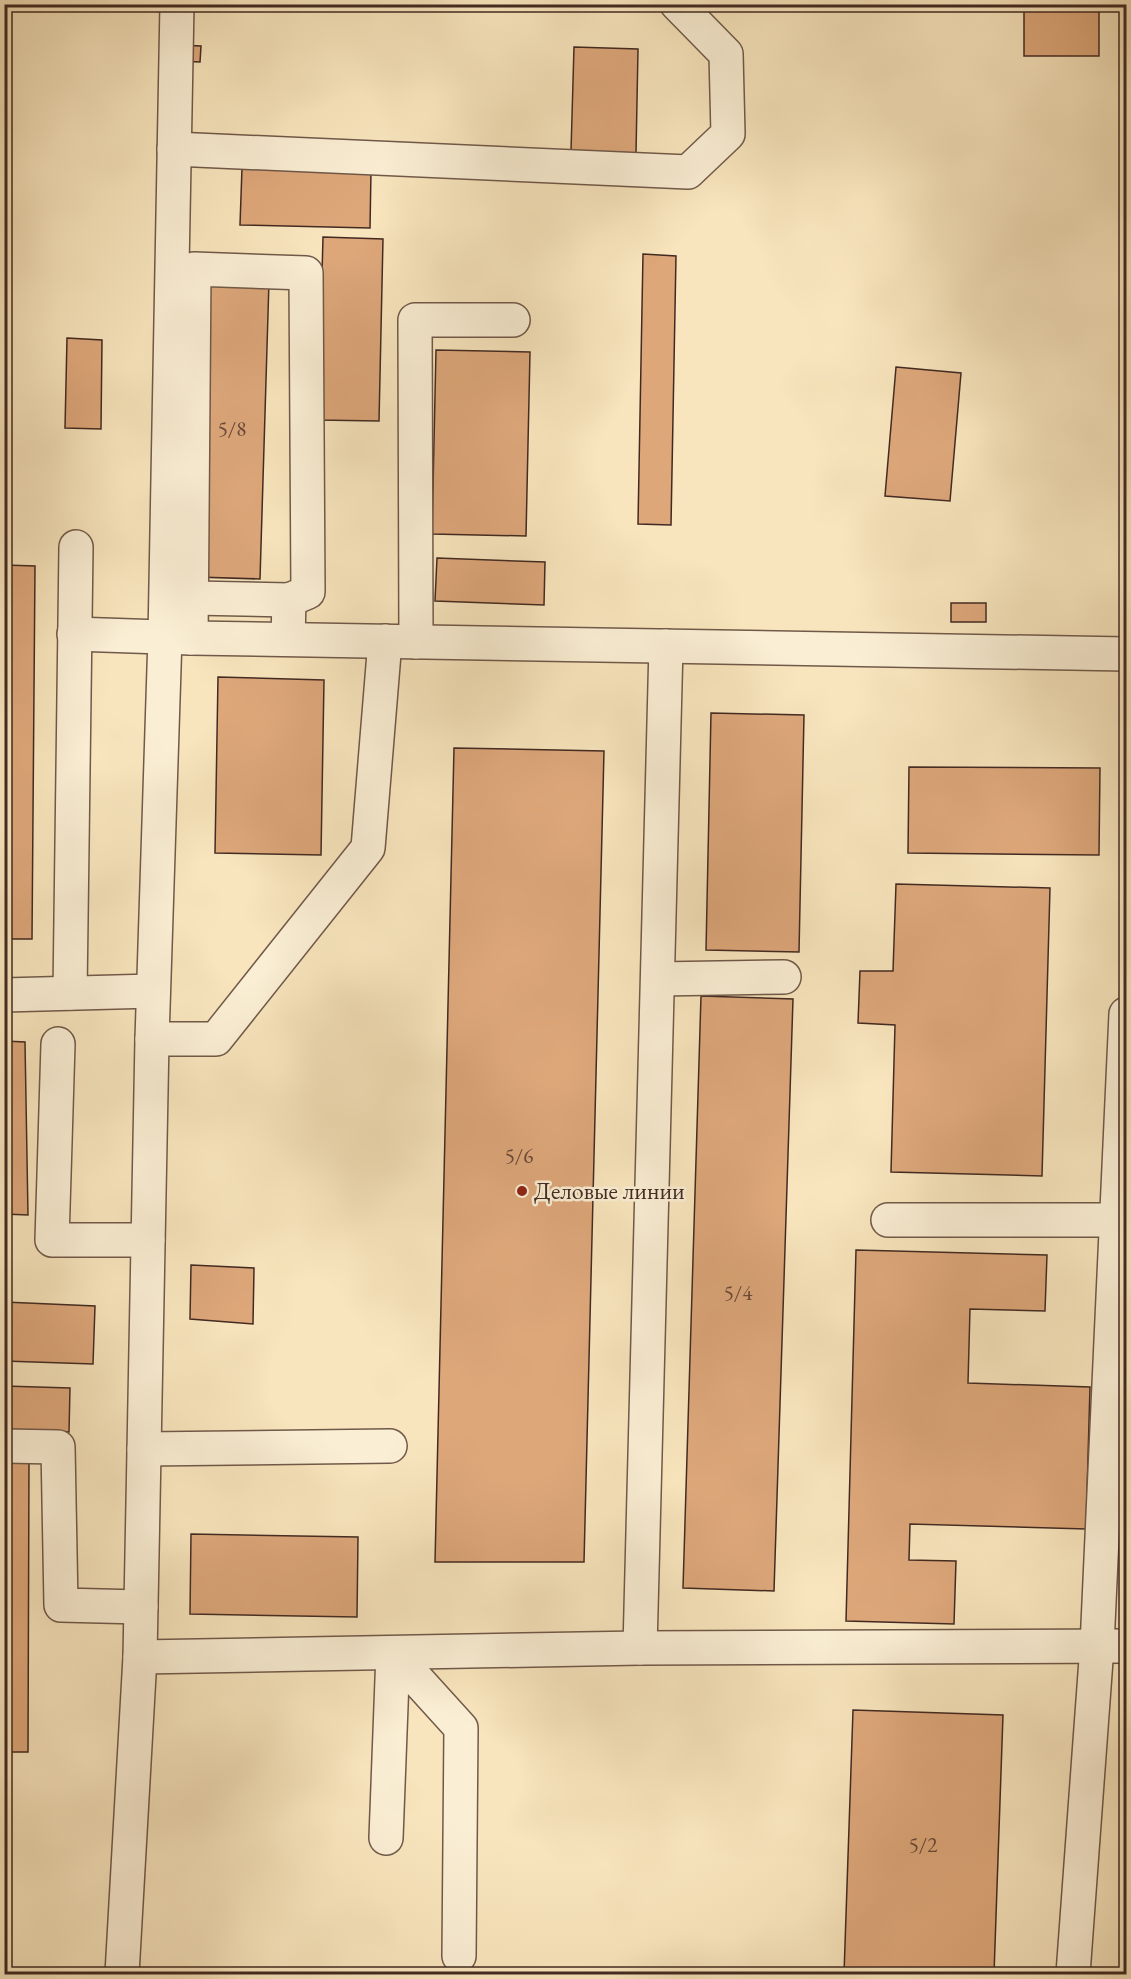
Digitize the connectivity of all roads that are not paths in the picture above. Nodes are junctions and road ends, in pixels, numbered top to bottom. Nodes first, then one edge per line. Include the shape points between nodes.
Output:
1 (177, 4) edge
2 (677, 4) edge
3 (174, 149) junction
4 (513, 320) dead end
5 (75, 547) dead end
6 (193, 598) junction
7 (289, 600) junction
8 (74, 634) junction
9 (178, 638) junction
10 (288, 639) junction
11 (401, 642) junction
12 (666, 646) junction
13 (1126, 654) edge
14 (784, 977) dead end
15 (657, 980) junction
16 (153, 991) junction
17 (70, 993) junction
18 (4, 995) edge
19 (1126, 1014) edge
20 (152, 1039) junction
21 (58, 1044) dead end
22 (888, 1220) dead end
23 (1117, 1220) junction
24 (148, 1240) junction
25 (4, 1446) edge
26 (390, 1446) dead end
27 (144, 1449) junction
28 (141, 1607) junction
29 (1112, 1646) edge
30 (640, 1648) junction
31 (393, 1653) junction
32 (140, 1657) junction
33 (386, 1838) dead end
34 (459, 1956) dead end
35 (122, 1974) edge
36 (1073, 1974) edge

1 - 3 lane
2 - 3 lane via 726,54 728,134 688,172
3 - 9 lane
4 - 11 lane via 415,320
5 - 8 lane
6 - 7 lane
6 - 7 lane via 194,269 306,273 308,592
6 - 9 lane
7 - 10 lane
8 - 9 lane
8 - 17 lane
9 - 10 lane
9 - 16 lane
10 - 11 lane
11 - 12 lane
11 - 20 lane via 368,848 216,1039
12 - 13 lane
12 - 15 lane
14 - 15 lane
15 - 30 lane
16 - 17 lane
16 - 20 lane
17 - 18 lane
19 - 23 lane
20 - 24 lane
21 - 24 lane via 52,1240
22 - 23 lane
23 - 29 lane
24 - 27 lane
25 - 28 lane via 58,1447 61,1605
26 - 27 lane
27 - 28 lane
28 - 32 lane
29 - 30 lane
29 - 36 lane
30 - 31 lane
31 - 32 lane
31 - 33 lane
31 - 34 lane via 460,1728
32 - 35 lane

